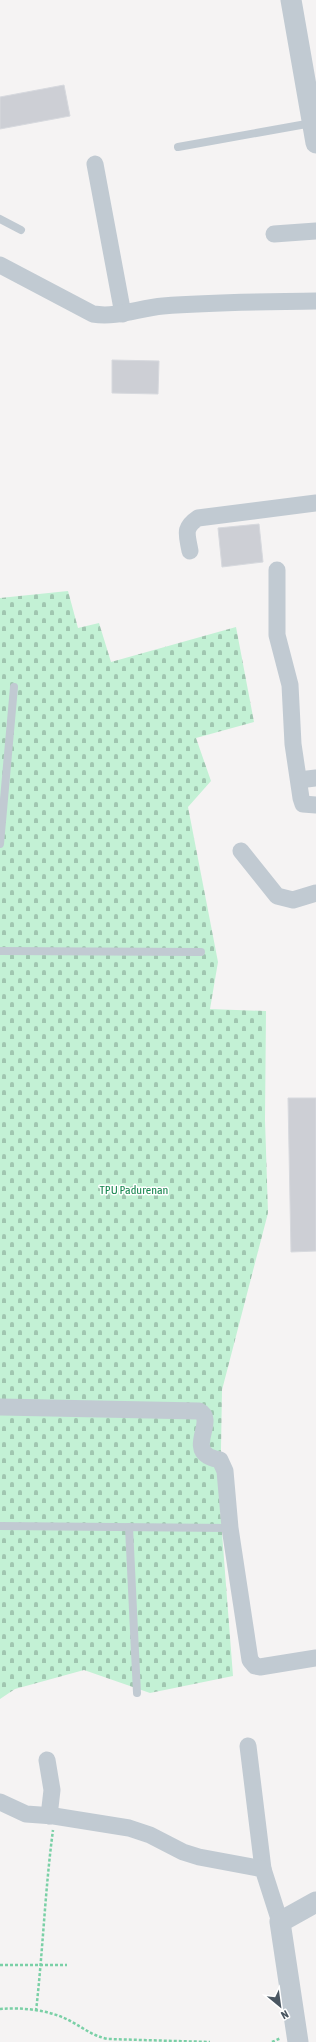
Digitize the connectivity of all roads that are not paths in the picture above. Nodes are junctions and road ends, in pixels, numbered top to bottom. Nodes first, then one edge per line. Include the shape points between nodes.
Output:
1 (291, 0) edge
2 (314, 133) edge
3 (178, 147) dead end
4 (95, 164) dead end
5 (0, 219) edge
6 (21, 230) dead end
7 (316, 231) edge
8 (274, 234) dead end
9 (0, 265) edge
10 (316, 301) edge
11 (123, 314) junction
12 (316, 503) edge
13 (190, 551) dead end
14 (278, 570) dead end
15 (14, 687) dead end
16 (316, 778) edge
17 (298, 780) junction
18 (316, 805) edge
19 (0, 844) edge
20 (241, 851) dead end
21 (316, 893) edge
22 (0, 951) edge
23 (201, 952) dead end
24 (1, 1404) edge
25 (0, 1526) edge
26 (129, 1527) junction
27 (230, 1528) junction
28 (316, 1658) edge
29 (137, 1692) dead end
30 (248, 1746) dead end
31 (47, 1760) dead end
32 (0, 1802) edge
33 (52, 1816) junction
34 (263, 1869) junction
35 (316, 1902) edge
36 (280, 1922) junction
37 (298, 2042) edge

1 - 2 street
2 - 3 lane
4 - 11 street
5 - 6 lane
7 - 8 street
9 - 11 street via 93,314
10 - 11 street via 197,303 148,307
12 - 13 street via 198,518 189,524 186,532
14 - 17 street via 277,636 290,685
15 - 19 lane
16 - 17 street
17 - 18 street via 303,804
20 - 21 street via 277,896 293,900
22 - 23 lane
24 - 27 street via 203,1413 206,1418 201,1445 207,1456 220,1460 223,1465
25 - 26 lane
26 - 27 lane
26 - 29 lane
27 - 28 street via 252,1663 260,1667
30 - 34 street
31 - 33 street via 52,1790
32 - 33 street via 26,1814
33 - 34 street via 129,1828 199,1857
34 - 36 street
35 - 36 street
36 - 37 street

